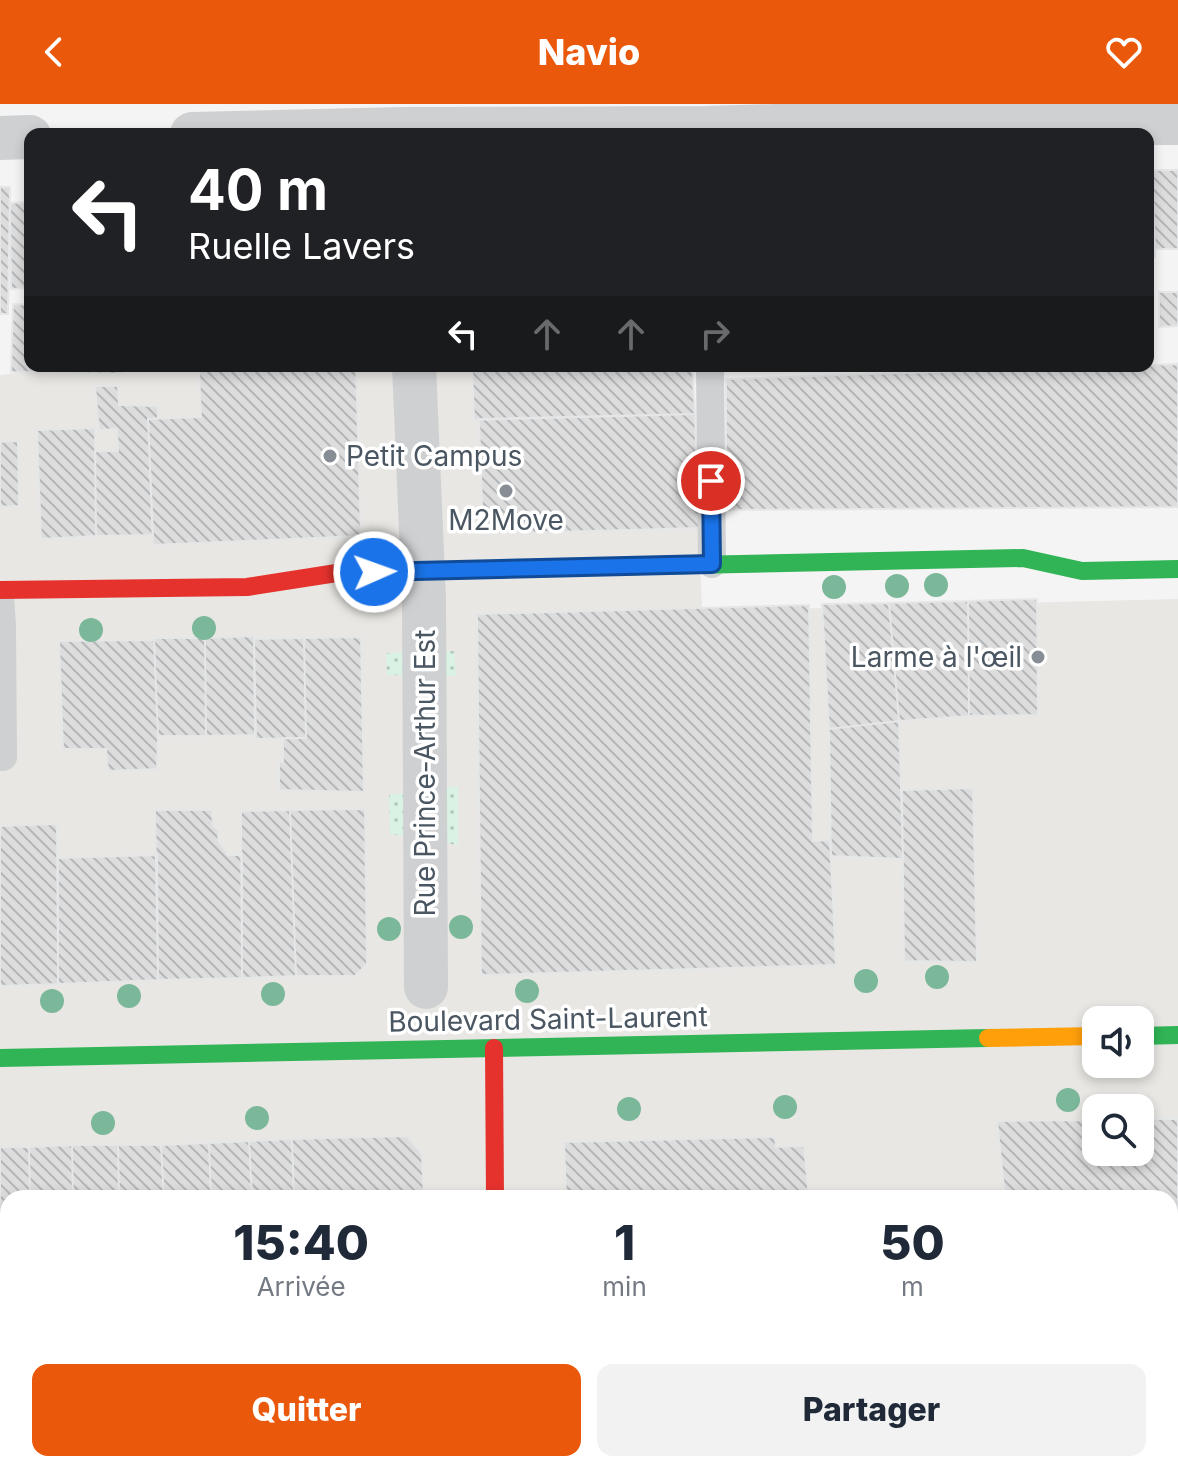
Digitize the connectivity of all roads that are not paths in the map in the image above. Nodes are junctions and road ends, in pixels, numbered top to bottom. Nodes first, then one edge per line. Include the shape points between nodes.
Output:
1 (404, 122) edge
2 (1178, 123) edge
3 (298, 128) edge
4 (605, 128) edge
5 (766, 128) edge
6 (24, 137) edge
7 (0, 138) edge
8 (414, 372) edge
9 (710, 372) edge
10 (712, 564) junction
11 (1178, 569) edge
12 (423, 570) junction
13 (0, 593) edge
14 (3, 757) dead end
15 (426, 987) dead end
16 (1178, 1035) edge
17 (1082, 1036) edge
18 (1154, 1036) edge
19 (494, 1048) junction
20 (0, 1058) edge
21 (495, 1190) edge

1 - 3 street
1 - 4 street
2 - 5 street
6 - 7 street
8 - 12 street, Rue Prince-Arthur Est
9 - 10 lane
10 - 11 street via 1023,558 1082,571
10 - 12 street
12 - 13 street via 343,572 247,587
12 - 15 street, Rue Prince-Arthur Est
13 - 14 lane
16 - 18 street
17 - 19 street, Boulevard Saint-Laurent
19 - 20 street, Boulevard Saint-Laurent
19 - 21 street

